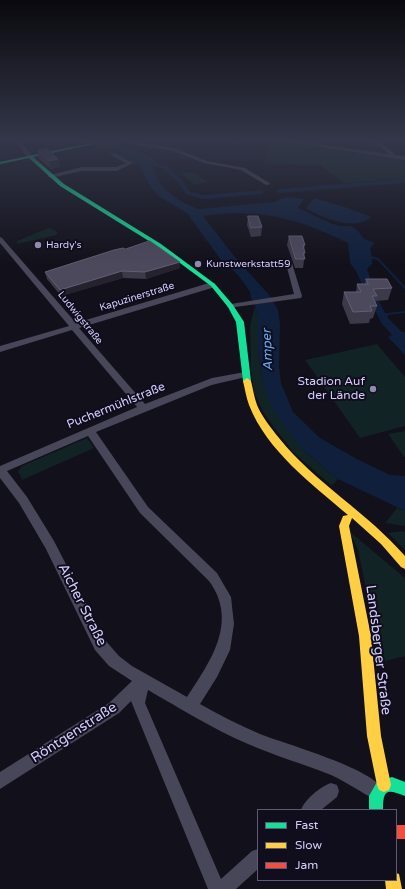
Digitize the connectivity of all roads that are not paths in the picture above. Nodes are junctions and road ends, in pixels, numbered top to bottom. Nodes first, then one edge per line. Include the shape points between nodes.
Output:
1 (59, 182) edge
2 (265, 182) edge
3 (268, 184) dead end
4 (0, 239) edge
5 (288, 260) dead end
6 (212, 285) junction
7 (231, 306) junction
8 (74, 327) junction
9 (0, 349) edge
10 (245, 375) junction
11 (144, 409) junction
12 (90, 431) junction
13 (302, 469) junction
14 (0, 471) edge
15 (347, 519) junction
16 (405, 564) edge
17 (405, 567) edge
18 (143, 679) junction
19 (190, 706) junction
20 (0, 781) edge
21 (380, 788) junction
22 (405, 789) edge
23 (331, 791) dead end
24 (311, 809) edge
25 (376, 809) edge
26 (257, 858) edge
27 (217, 889) edge
28 (223, 889) edge

1 - 6 street via 158,245
2 - 3 street
4 - 8 street, Ludwigstraße
5 - 7 street via 298,296
6 - 7 street
6 - 8 street, Kapuzinerstraße
7 - 10 street via 240,322
8 - 9 street, Kapuzinerstraße
8 - 11 street, Ludwigstraße
10 - 11 street, Puchermühlstraße via 229,376
10 - 13 street via 248,391 266,430
11 - 12 street, Puchermühlstraße
12 - 14 street, Puchermühlstraße
12 - 19 street via 144,510 213,577 223,594 228,624 225,646 221,657
13 - 15 street via 328,502
13 - 16 street via 386,542
14 - 18 street, Aicher Straße via 17,492 50,545 100,645 114,660
15 - 17 street
15 - 21 street, Landsberger Straße via 344,526 367,652
18 - 19 street, Aicher Straße
18 - 20 street, Röntgenstraße via 114,708
18 - 27 street via 138,703
19 - 21 street, Aicher Straße via 265,744 340,770
21 - 22 street via 394,784
21 - 25 street, Landsberger Straße via 375,799
23 - 24 street
26 - 28 street

